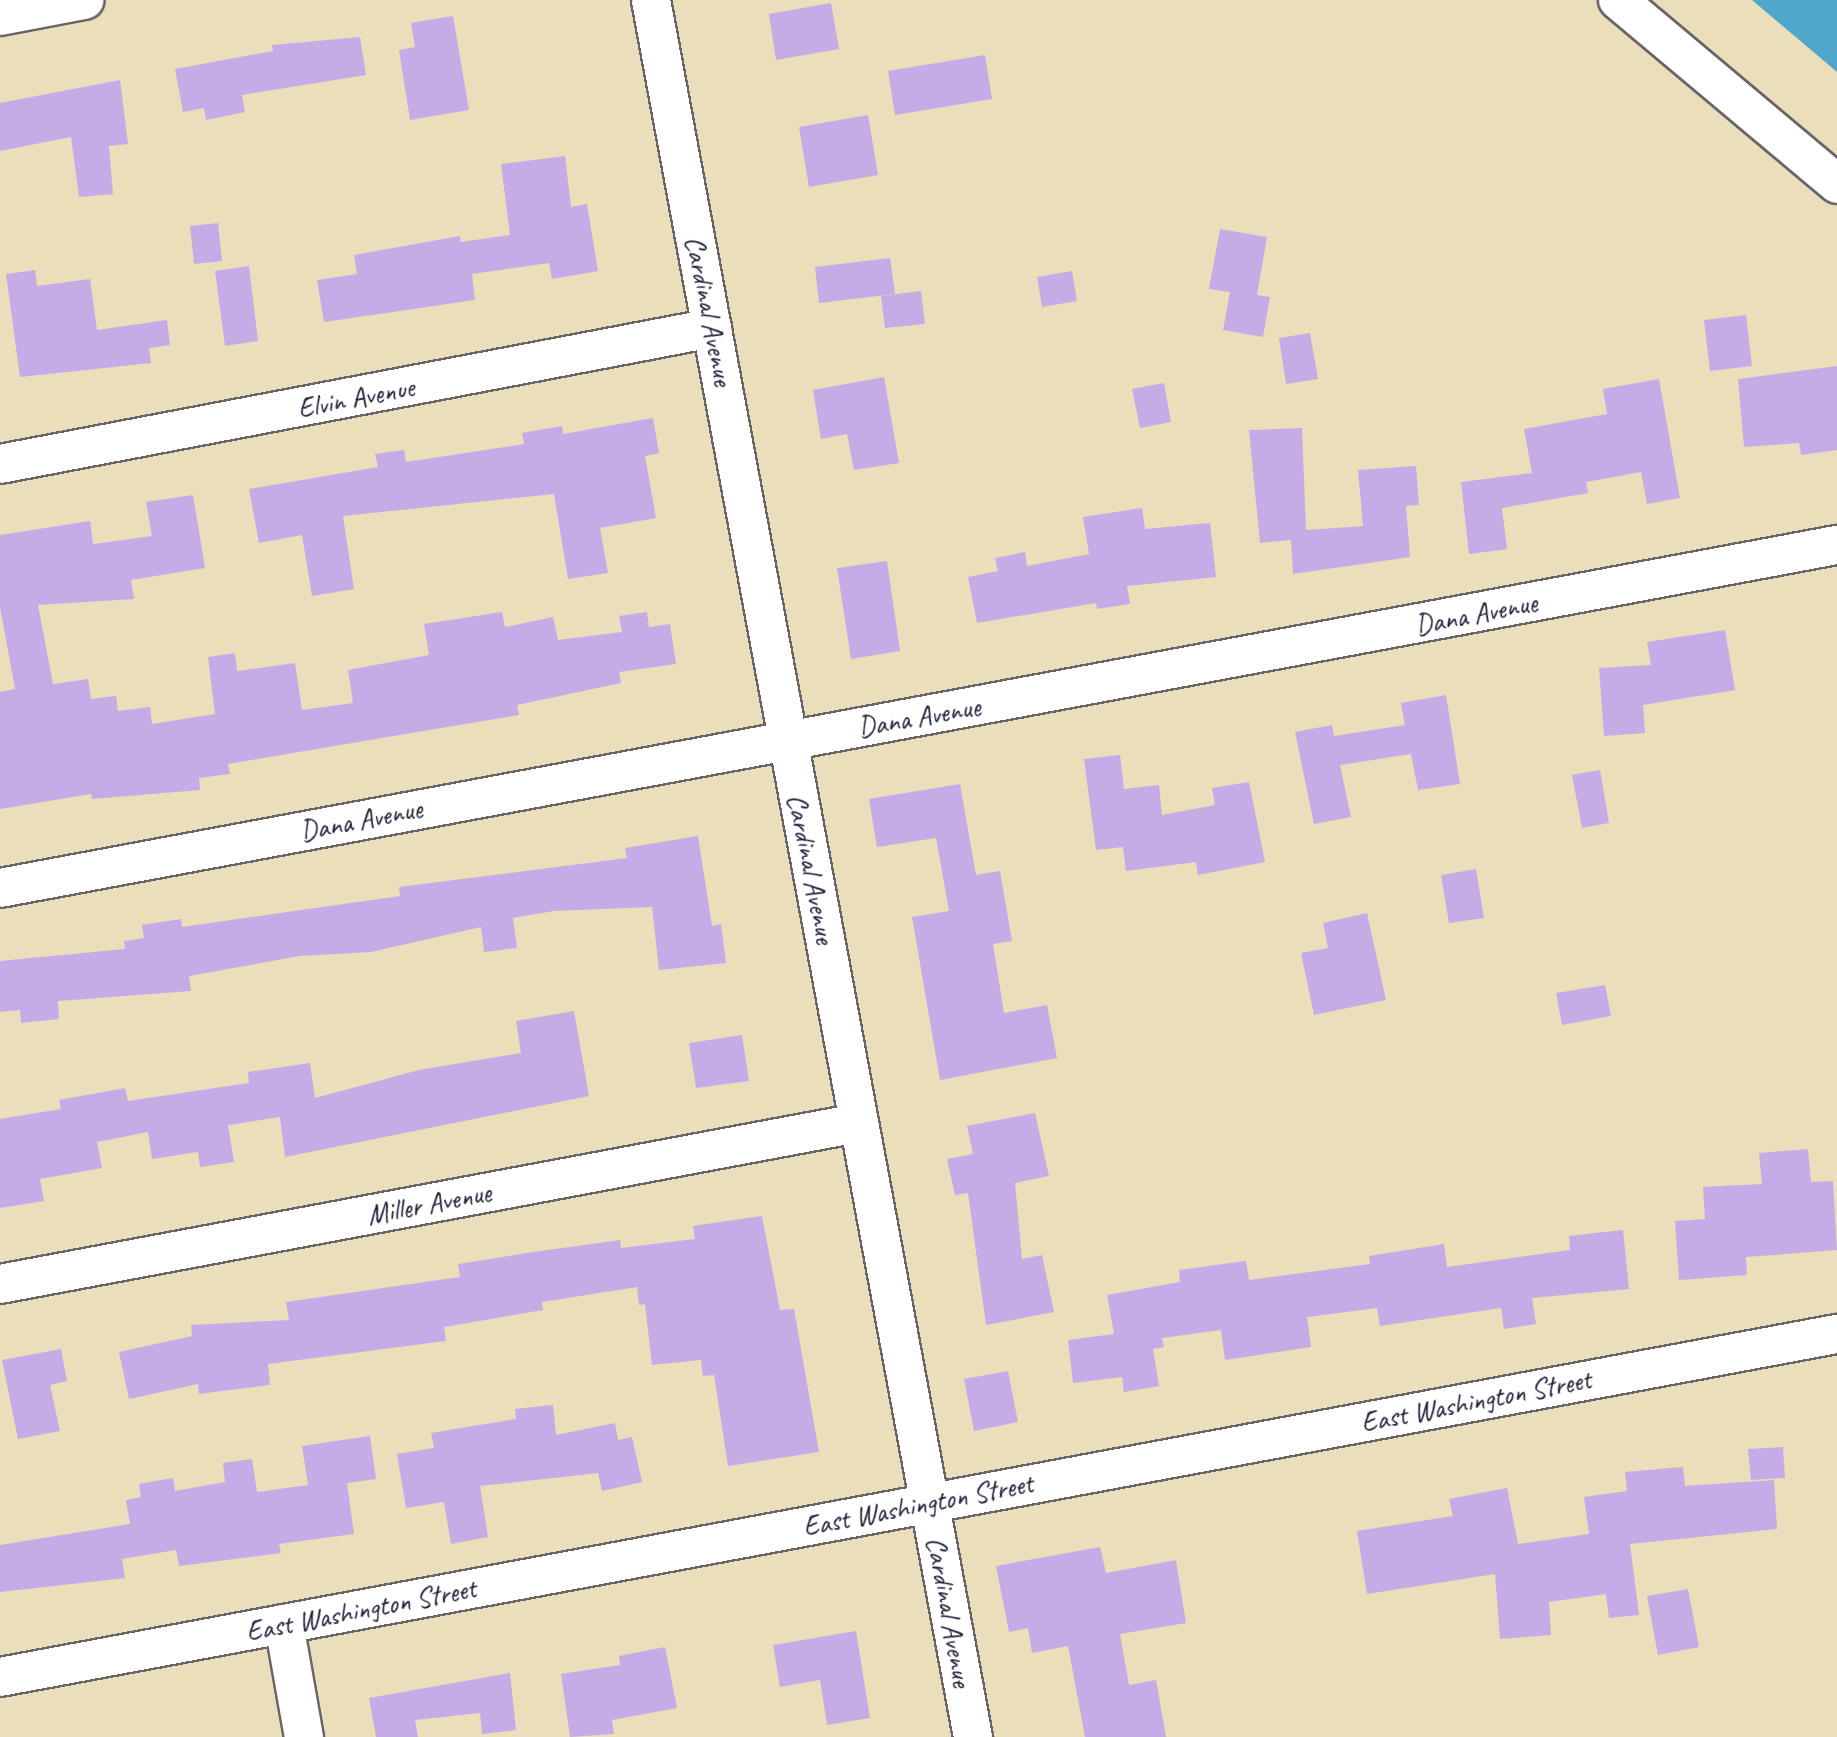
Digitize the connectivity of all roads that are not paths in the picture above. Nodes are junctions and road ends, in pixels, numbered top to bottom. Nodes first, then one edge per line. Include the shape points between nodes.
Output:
1 (84, 0) edge
2 (651, 0) edge
3 (1618, 0) edge
4 (0, 16) edge
5 (1837, 184) edge
6 (712, 328) junction
7 (0, 464) edge
8 (1837, 545) edge
9 (787, 740) junction
10 (0, 888) edge
11 (859, 1123) junction
12 (0, 1283) edge
13 (1837, 1334) edge
14 (928, 1504) junction
15 (284, 1624) junction
16 (0, 1678) edge
17 (304, 1737) edge
18 (973, 1737) edge

1 - 4 street
2 - 6 street, Cardinal Avenue
3 - 5 street
6 - 7 street, Elvin Avenue
6 - 9 street, Cardinal Avenue
8 - 9 street, Dana Avenue
9 - 10 street, Dana Avenue
9 - 11 street, Cardinal Avenue
11 - 12 street, Miller Avenue
11 - 14 street, Cardinal Avenue
13 - 14 street, East Washington Street
14 - 15 street, East Washington Street
14 - 18 street, Cardinal Avenue
15 - 16 street, East Washington Street
15 - 17 street

